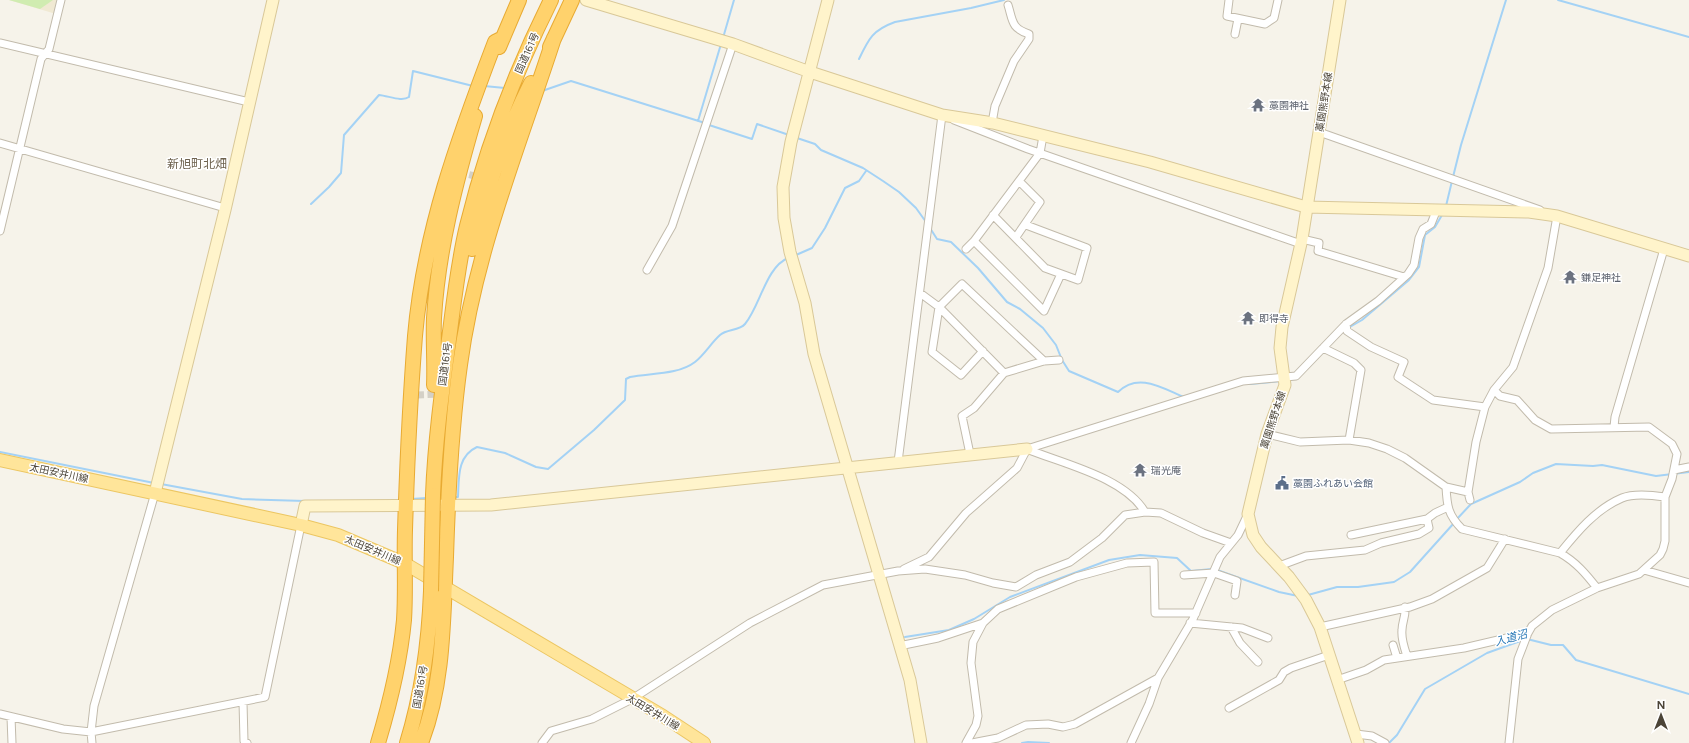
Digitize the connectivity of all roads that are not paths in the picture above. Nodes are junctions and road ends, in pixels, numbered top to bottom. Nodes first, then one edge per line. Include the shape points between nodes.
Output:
1 (61, 0) edge
2 (273, 0) edge
3 (519, 0) edge
4 (572, 0) edge
5 (586, 0) edge
6 (828, 0) edge
7 (1229, 0) edge
8 (1278, 0) edge
9 (1340, 0) edge
10 (550, 3) edge
11 (1008, 5) dead end
12 (1238, 19) junction
13 (1235, 34) dead end
14 (726, 42) junction
15 (0, 43) edge
16 (44, 55) junction
17 (810, 72) junction
18 (481, 87) junction
19 (532, 90) junction
20 (249, 102) junction
21 (942, 115) junction
22 (992, 123) junction
23 (1319, 132) junction
24 (1043, 136) junction
25 (0, 143) edge
26 (20, 149) junction
27 (1040, 153) junction
28 (1019, 180) junction
29 (1306, 207) junction
30 (225, 208) junction
31 (1437, 208) junction
32 (993, 215) junction
33 (1557, 216) junction
34 (1026, 225) junction
35 (0, 231) edge
36 (1016, 237) junction
37 (974, 241) junction
38 (1301, 241) junction
39 (966, 249) dead end
40 (1664, 249) junction
41 (1689, 256) edge
42 (647, 270) dead end
43 (1061, 274) junction
44 (1404, 277) junction
45 (920, 293) junction
46 (939, 307) junction
47 (1346, 328) junction
48 (448, 341) junction
49 (1325, 349) junction
50 (983, 352) junction
51 (1060, 360) dead end
52 (1044, 361) junction
53 (1004, 373) junction
54 (1284, 380) junction
55 (1494, 390) junction
56 (1485, 407) junction
57 (1614, 427) junction
58 (1267, 434) junction
59 (436, 439) junction
60 (1349, 440) junction
61 (1027, 449) junction
62 (970, 454) junction
63 (0, 460) edge
64 (898, 462) junction
65 (846, 467) junction
66 (1689, 467) edge
67 (1674, 470) junction
68 (157, 486) junction
69 (1446, 487) junction
70 (1468, 492) junction
71 (1665, 497) junction
72 (1470, 500) dead end
73 (406, 505) junction
74 (448, 505) junction
75 (1448, 507) junction
76 (1145, 512) junction
77 (1248, 514) junction
78 (1427, 519) junction
79 (301, 525) junction
80 (1378, 530) junction
81 (1351, 535) dead end
82 (1504, 539) junction
83 (1231, 543) junction
84 (1381, 543) junction
85 (1560, 553) junction
86 (404, 563) junction
87 (1279, 566) junction
88 (1644, 570) junction
89 (898, 572) junction
90 (1214, 573) junction
91 (1184, 575) dead end
92 (878, 576) junction
93 (1689, 583) edge
94 (1017, 588) junction
95 (1597, 588) junction
96 (438, 589) junction
97 (1235, 595) dead end
98 (1023, 598) junction
99 (1405, 607) junction
100 (1196, 613) junction
101 (983, 623) junction
102 (1190, 623) junction
103 (1231, 627) junction
104 (1320, 627) junction
105 (1527, 634) junction
106 (1268, 638) dead end
107 (1393, 645) dead end
108 (899, 646) junction
109 (1329, 655) junction
110 (1407, 656) junction
111 (1397, 658) junction
112 (1258, 662) dead end
113 (1158, 678) junction
114 (1338, 680) junction
115 (632, 699) junction
116 (243, 702) junction
117 (1229, 708) dead end
118 (0, 714) edge
119 (11, 717) junction
120 (91, 732) junction
121 (1357, 739) edge
122 (12, 743) edge
123 (92, 743) edge
124 (247, 743) edge
125 (378, 743) edge
126 (407, 743) edge
127 (421, 743) edge
128 (542, 743) edge
129 (704, 743) edge
130 (921, 743) edge
131 (966, 743) edge
132 (972, 743) edge
133 (1131, 743) edge
134 (1385, 743) edge
135 (1509, 743) edge

1 - 16 street via 49,49
2 - 20 street
3 - 18 highway via 503,38 495,42
4 - 19 highway
5 - 14 street
6 - 17 street
7 - 12 street via 1227,16
8 - 12 street via 1274,18 1265,24
9 - 23 street, 藁園熊野本線
10 - 48 highway, 国道161号 via 512,89 467,227 458,268
11 - 22 street via 1013,24 1017,30 1029,34 1029,39 1014,61 995,106
12 - 13 street
14 - 17 street
14 - 42 street via 708,120 672,226
15 - 16 street
16 - 20 street
16 - 26 street
17 - 21 street
17 - 65 street via 783,187 784,218 790,252 805,303 814,354
18 - 59 highway via 457,181 438,285 434,318 433,412
18 - 73 highway via 432,233 420,297 415,336 414,394
19 - 48 highway via 495,168
19 - 74 highway via 502,183 468,314 456,394
20 - 30 street
21 - 22 street
21 - 27 street
21 - 45 street
22 - 24 street
23 - 29 street, 藁園熊野本線
23 - 33 street
24 - 27 street
24 - 29 street via 1150,162
25 - 26 street
26 - 30 street
26 - 35 street
27 - 28 street
27 - 38 street
28 - 32 street
28 - 34 street via 1040,202
29 - 31 street
29 - 38 street, 藁園熊野本線
30 - 68 street
31 - 33 street via 1529,212
31 - 44 street via 1434,220 1423,229 1419,238 1414,266
32 - 36 street
32 - 37 street
33 - 40 street
33 - 55 street via 1548,268 1513,368
34 - 36 street
34 - 43 street via 1087,248 1078,280
36 - 43 street via 1045,268
37 - 39 street
37 - 43 street via 1044,311
38 - 44 street via 1319,243 1318,251
38 - 54 street, 藁園熊野本線 via 1282,327 1280,348
40 - 41 street
40 - 57 street via 1614,417
44 - 47 street
45 - 46 street
45 - 64 street
46 - 50 street
46 - 50 street via 932,352 961,375
46 - 52 street via 962,284
47 - 49 street
47 - 56 street via 1371,348 1404,362 1398,377 1433,400
48 - 59 highway, 国道161号
49 - 54 street via 1296,376
49 - 60 street via 1354,363 1362,370
50 - 53 street
51 - 52 street
52 - 53 street
53 - 62 street via 974,408 962,416
54 - 58 street, 藁園熊野本線
54 - 61 street via 1243,381
55 - 56 street
55 - 57 street via 1500,396 1516,400 1535,420 1551,429
56 - 70 street
57 - 67 street via 1649,427 1660,433 1672,444 1677,454
58 - 60 street via 1300,442
58 - 77 street, 藁園熊野本線
59 - 96 highway, 国道161号, bridge via 434,485
60 - 69 street via 1387,449 1406,458
61 - 62 street
61 - 76 street via 1120,487 1142,506
61 - 89 street via 1017,468 966,513 929,557
62 - 64 street
63 - 68 main road, 太田安井川線
64 - 65 street
65 - 74 street via 491,505
65 - 92 street
66 - 67 street
67 - 71 street
68 - 79 main road, 太田安井川線
68 - 120 street via 94,706
69 - 70 street
69 - 75 street
70 - 72 street
71 - 85 street via 1632,496 1617,501 1586,522
71 - 88 street via 1663,550
73 - 74 street
73 - 79 street via 305,506
73 - 86 highway
74 - 96 highway
75 - 78 street
75 - 82 street via 1462,529
76 - 83 street via 1161,513
76 - 94 street via 1125,515 1102,538 1070,562 1036,575
77 - 83 street
77 - 87 street, 藁園熊野本線 via 1253,535
78 - 80 street
78 - 84 street via 1429,528 1419,534
79 - 86 main road, 太田安井川線 via 338,535
79 - 116 street via 266,697
80 - 81 street
80 - 84 street
82 - 85 street
82 - 99 street via 1486,568 1432,599
83 - 90 street via 1220,557
84 - 87 street via 1365,550 1306,556
85 - 95 street via 1586,573
86 - 96 main road, 太田安井川線
86 - 125 highway via 404,620 389,706
87 - 104 street, 藁園熊野本線 via 1303,596
88 - 93 street
88 - 95 street
89 - 92 street
89 - 94 street via 924,569 946,571
90 - 91 street
90 - 97 street via 1237,581
90 - 100 street
92 - 108 street
92 - 115 street via 823,585 750,623
94 - 98 street
95 - 105 street via 1552,610 1532,626
96 - 115 main road, 太田安井川線
96 - 126 highway, 国道161号 via 416,713
96 - 127 highway via 443,629 438,680
98 - 100 street via 1076,577 1128,563 1154,562 1155,614
98 - 101 street via 998,609
99 - 104 street
99 - 110 street via 1402,640
100 - 102 street
101 - 108 street via 938,638
101 - 131 street via 973,642 971,663 978,716
102 - 103 street
102 - 113 street
103 - 106 street via 1242,628
103 - 112 street via 1240,643
104 - 109 street, 藁園熊野本線
105 - 110 street via 1464,648
105 - 135 street via 1518,659
107 - 111 street
108 - 130 street via 910,680
109 - 114 street, 藁園熊野本線
109 - 117 street via 1291,668 1284,672 1279,680
110 - 111 street
111 - 114 street via 1384,660
113 - 132 street via 1075,724 1063,727 1048,724 1026,725 998,738
113 - 133 street
114 - 121 street, 藁園熊野本線
115 - 128 street via 592,719 551,731
115 - 129 main road, 太田安井川線
116 - 120 street
116 - 124 street via 244,741
118 - 119 street
119 - 120 street via 63,729
119 - 122 street
120 - 123 street
121 - 134 street via 1372,736

